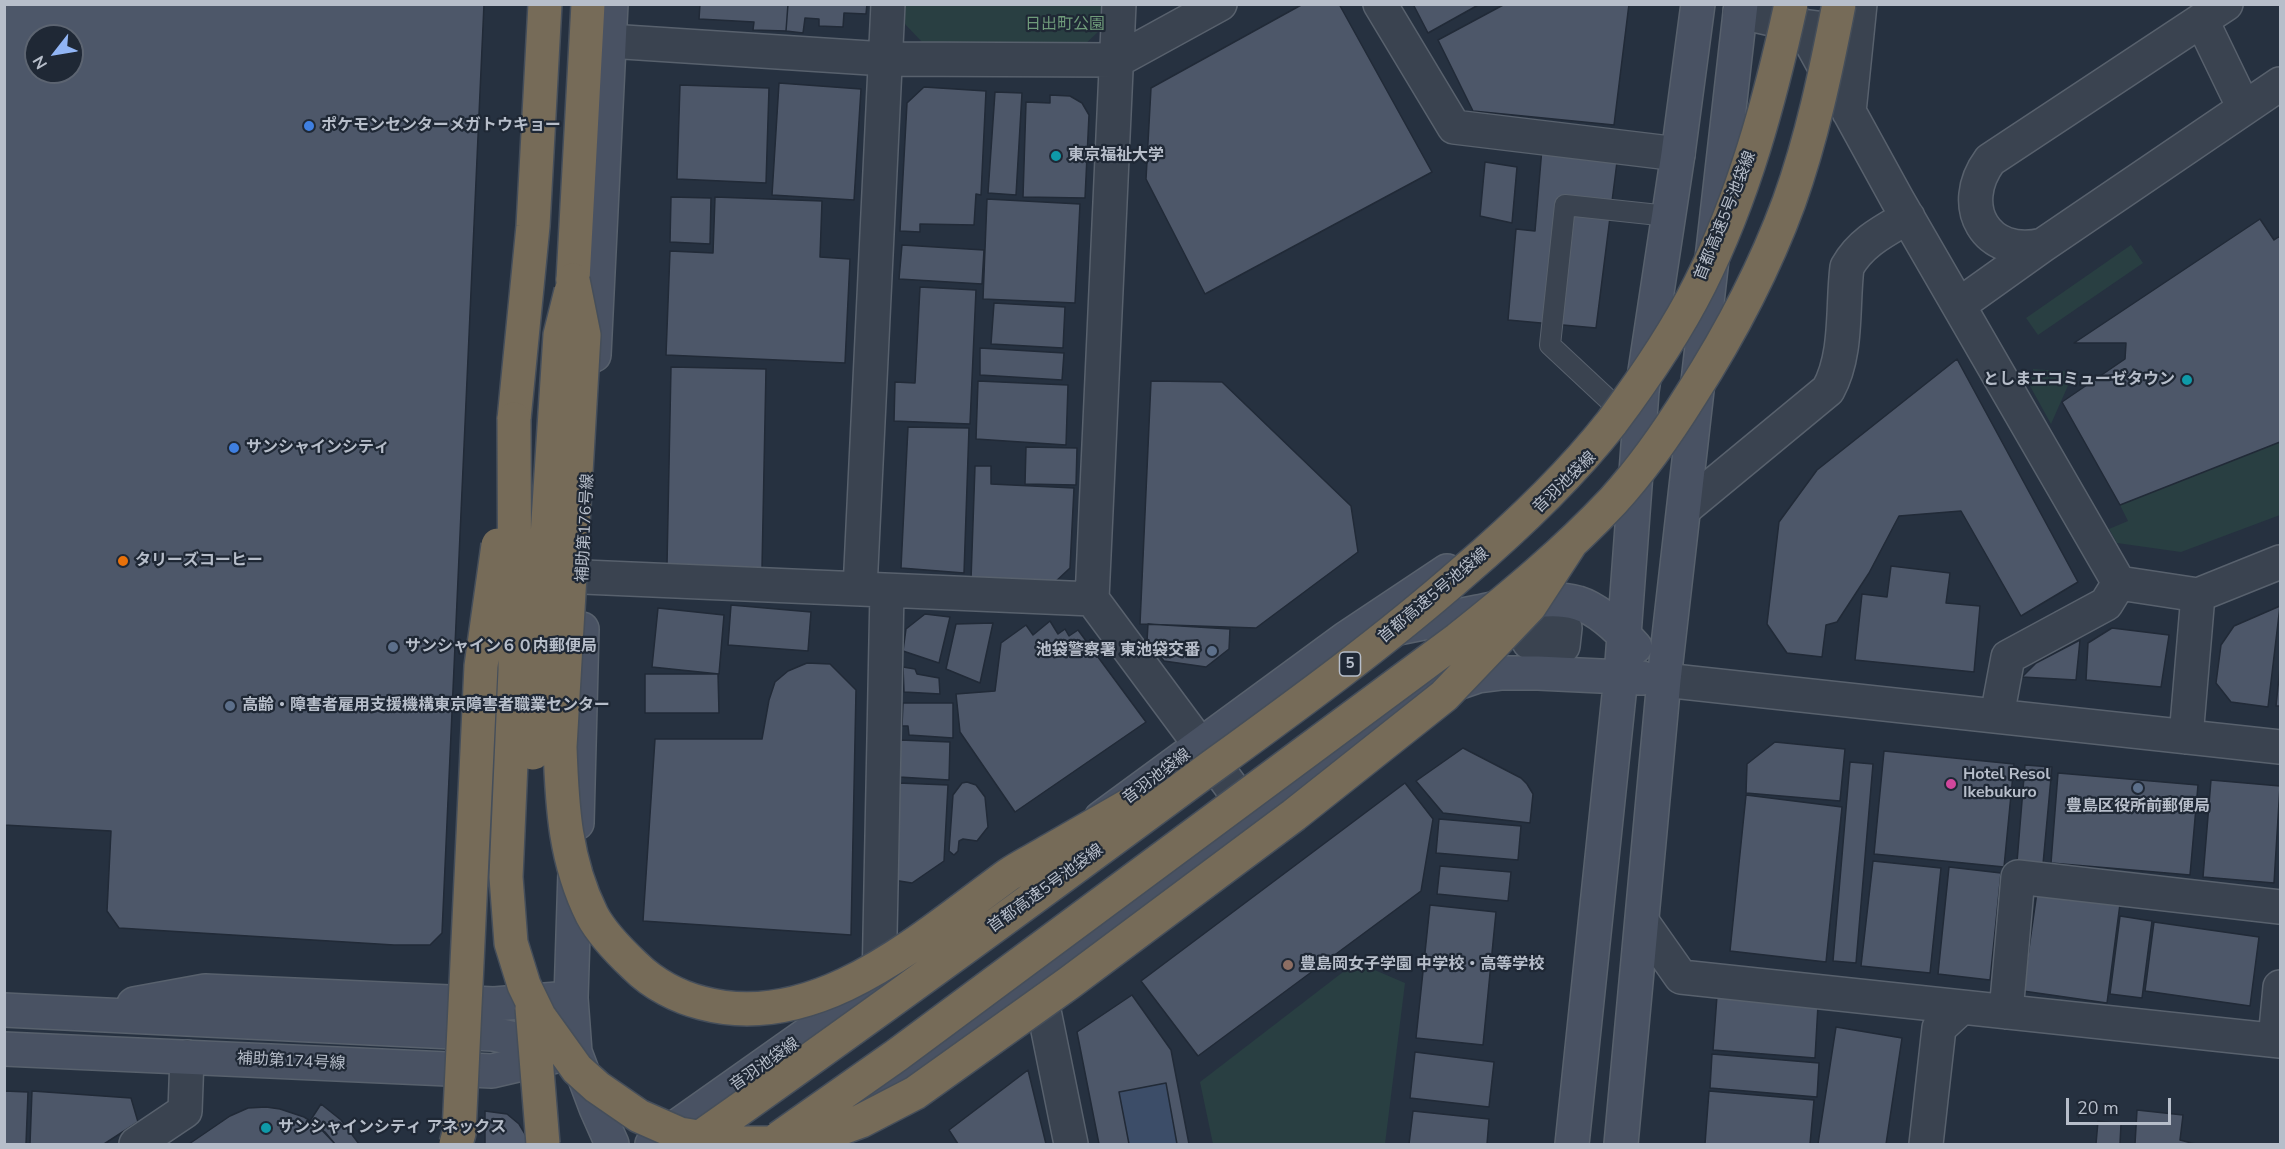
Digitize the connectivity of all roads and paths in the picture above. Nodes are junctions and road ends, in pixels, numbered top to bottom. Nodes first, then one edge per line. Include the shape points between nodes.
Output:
1 (545, 4) edge
2 (588, 4) edge
3 (611, 4) edge
4 (888, 4) edge
5 (1119, 4) edge
6 (1220, 4) edge
7 (1380, 4) edge
8 (1698, 4) edge
9 (1839, 4) edge
10 (1741, 8) edge
11 (2214, 13) edge
12 (1797, 15) edge
13 (1859, 19) edge
14 (609, 41) junction
15 (885, 59) junction
16 (1118, 60) junction
17 (2280, 84) edge
18 (2244, 108) junction
19 (1849, 112) junction
20 (1678, 154) junction
21 (1668, 216) junction
22 (1908, 217) junction
23 (2043, 245) junction
24 (573, 280) junction
25 (1959, 305) junction
26 (1633, 403) junction
27 (514, 419) junction
28 (1684, 509) junction
29 (1571, 543) junction
30 (2280, 562) edge
31 (584, 578) junction
32 (2119, 583) junction
33 (874, 590) junction
34 (2198, 595) junction
35 (1092, 598) junction
36 (1624, 634) junction
37 (1345, 639) junction
38 (1621, 676) junction
39 (1664, 680) junction
40 (1997, 716) junction
41 (1266, 727) junction
42 (2186, 737) junction
43 (1200, 745) junction
44 (2280, 747) edge
45 (475, 768) dead end
46 (1255, 819) junction
47 (471, 848) dead end
48 (2280, 907) edge
49 (1643, 923) junction
50 (1038, 981) junction
51 (879, 984) junction
52 (2280, 987) edge
53 (572, 998) junction
54 (1962, 1007) junction
55 (4, 1010) edge
56 (2006, 1012) junction
57 (82, 1014) junction
58 (2278, 1040) edge
59 (4, 1049) edge
60 (575, 1052) junction
61 (187, 1057) junction
62 (136, 1144) edge
63 (456, 1144) edge
64 (543, 1144) edge
65 (612, 1144) edge
66 (652, 1144) edge
67 (691, 1144) edge
68 (769, 1144) edge
69 (806, 1144) edge
70 (1071, 1144) edge
71 (1572, 1144) edge
72 (1621, 1144) edge
73 (1926, 1144) edge

1 - 27 highway via 533,226
2 - 24 highway
3 - 14 main road, 補助第176号線
4 - 15 street
5 - 16 street
6 - 16 street
7 - 20 street via 1454,127
8 - 20 main road, 音羽池袋線
9 - 29 highway, bridge via 1808,141 1789,202 1741,311 1713,362 1650,454
10 - 12 street
10 - 28 main road
11 - 18 street
11 - 23 street via 1990,160 1975,190 1974,202 1982,225 2006,244 2029,249
12 - 13 street
12 - 19 street
12 - 41 highway, 首都高速5号池袋線 / 5, bridge via 1748,166 1699,286 1613,420 1534,509 1483,555 1428,603
13 - 19 street
14 - 15 street
14 - 31 main road, 補助第176号線
15 - 16 street
15 - 33 street
16 - 35 street
17 - 18 street
18 - 23 street
19 - 22 street
20 - 21 main road, 音羽池袋線
21 - 26 main road, 音羽池袋線
21 - 26 lane via 1565,205 1550,345
22 - 25 street
22 - 28 street via 1866,242 1847,267 1840,360 1828,390
23 - 25 street
24 - 41 highway, bridge via 584,335 560,747 562,810 571,862 592,916 614,946 644,975 683,998 713,1006 746,1010 809,999 897,955 1010,874
24 - 64 highway, bridge via 560,335 529,822 526,952
25 - 32 street
26 - 36 main road, 音羽池袋線
26 - 37 main road, 音羽池袋線 via 1609,440 1547,505
27 - 29 highway, bridge via 515,670 506,877 511,943 538,1016 571,1062 597,1088 639,1116 680,1134 733,1143 772,1143 823,1135 861,1121 915,1093 1069,983 1294,815 1444,696 1530,606
27 - 63 highway, bridge via 482,666
28 - 39 main road
29 - 68 highway, bridge via 1458,639 897,1055
30 - 34 street
31 - 33 street
31 - 53 main road, 補助第176号線
32 - 34 street
32 - 40 street via 2106,604 2008,657
33 - 35 street
33 - 51 street
34 - 42 street
35 - 43 street
36 - 37 main road via 1578,603 1550,600
36 - 38 main road, 音羽池袋線
36 - 39 main road
37 - 43 main road, 音羽池袋線
38 - 39 main road
38 - 46 main road via 1502,673 1478,676 1443,688 1376,729
38 - 71 main road, 音羽池袋線
39 - 40 street
39 - 49 main road
40 - 42 street
41 - 67 highway, 首都高速5号池袋線 / 5, bridge via 869,1019
42 - 44 street
43 - 46 street
43 - 51 main road, 音羽池袋線
45 - 47 lane
46 - 50 main road
48 - 56 street via 2018,877
49 - 54 street via 1681,977
49 - 72 main road
50 - 69 main road
50 - 70 street
51 - 66 main road, 音羽池袋線
52 - 58 street
53 - 57 main road via 494,1004 204,991
53 - 60 main road, 補助第176号線
54 - 56 street
54 - 73 street via 1939,1028
55 - 57 main road
56 - 58 street
57 - 60 main road via 493,1034
59 - 61 main road, 補助第174号線
60 - 61 main road, 補助第174号線 via 492,1071
60 - 65 main road
61 - 62 street via 185,1111

